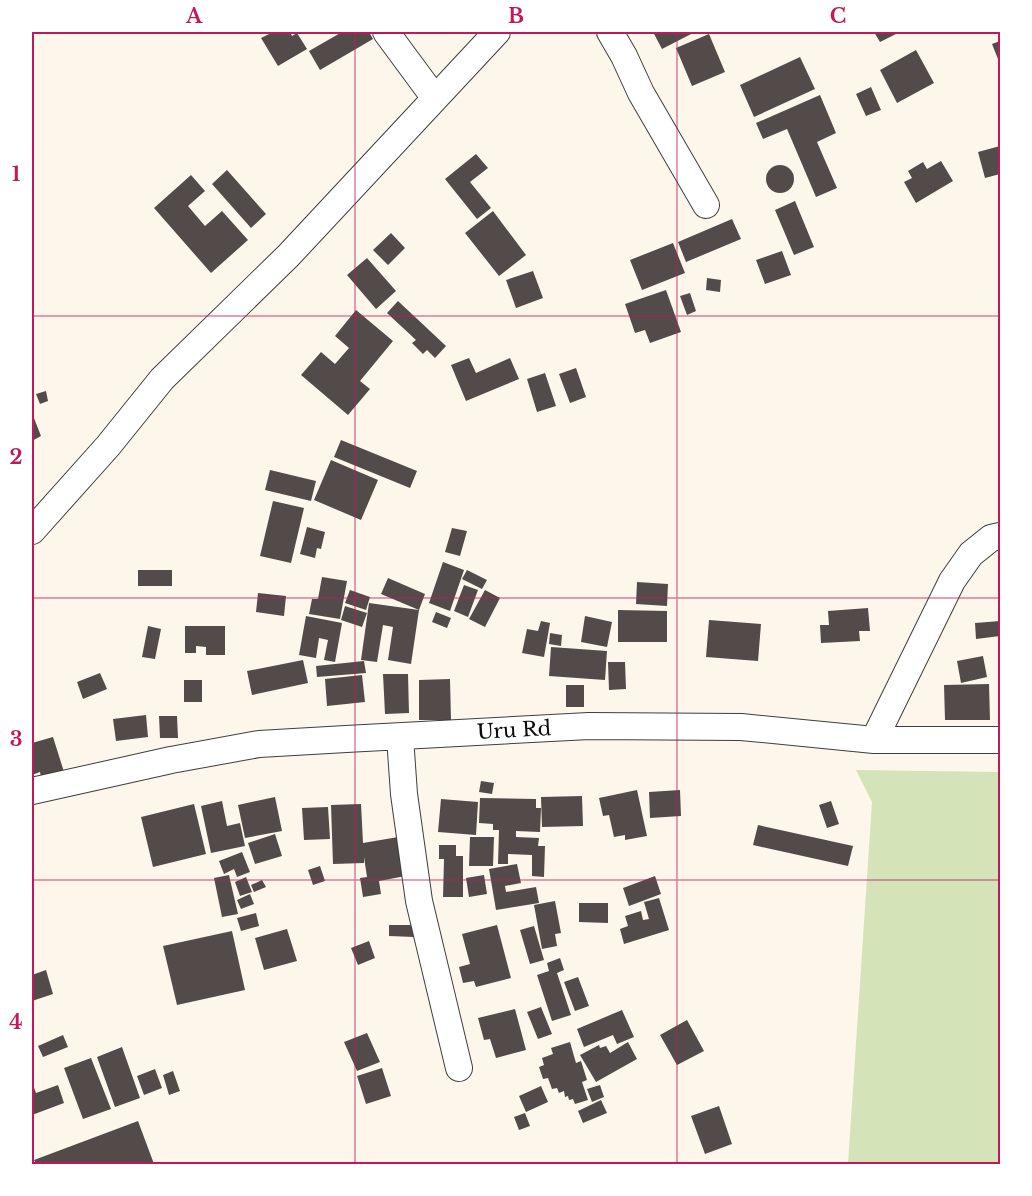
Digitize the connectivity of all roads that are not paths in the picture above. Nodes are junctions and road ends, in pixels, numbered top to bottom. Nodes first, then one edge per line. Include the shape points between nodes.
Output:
1 (386, 32) edge
2 (497, 32) edge
3 (609, 32) edge
4 (434, 97) junction
5 (705, 205) dead end
6 (32, 531) edge
7 (1000, 536) edge
8 (400, 737) junction
9 (874, 740) junction
10 (1000, 740) edge
11 (32, 791) edge
12 (459, 1068) dead end

1 - 4 street
2 - 4 street
3 - 5 street
4 - 6 street via 288,256 162,379
7 - 9 street via 991,538 971,554 952,581
8 - 9 street, Uru Rd via 590,726 741,727
8 - 11 street, Uru Rd via 259,744
8 - 12 street via 419,901
9 - 10 street, Uru Rd

